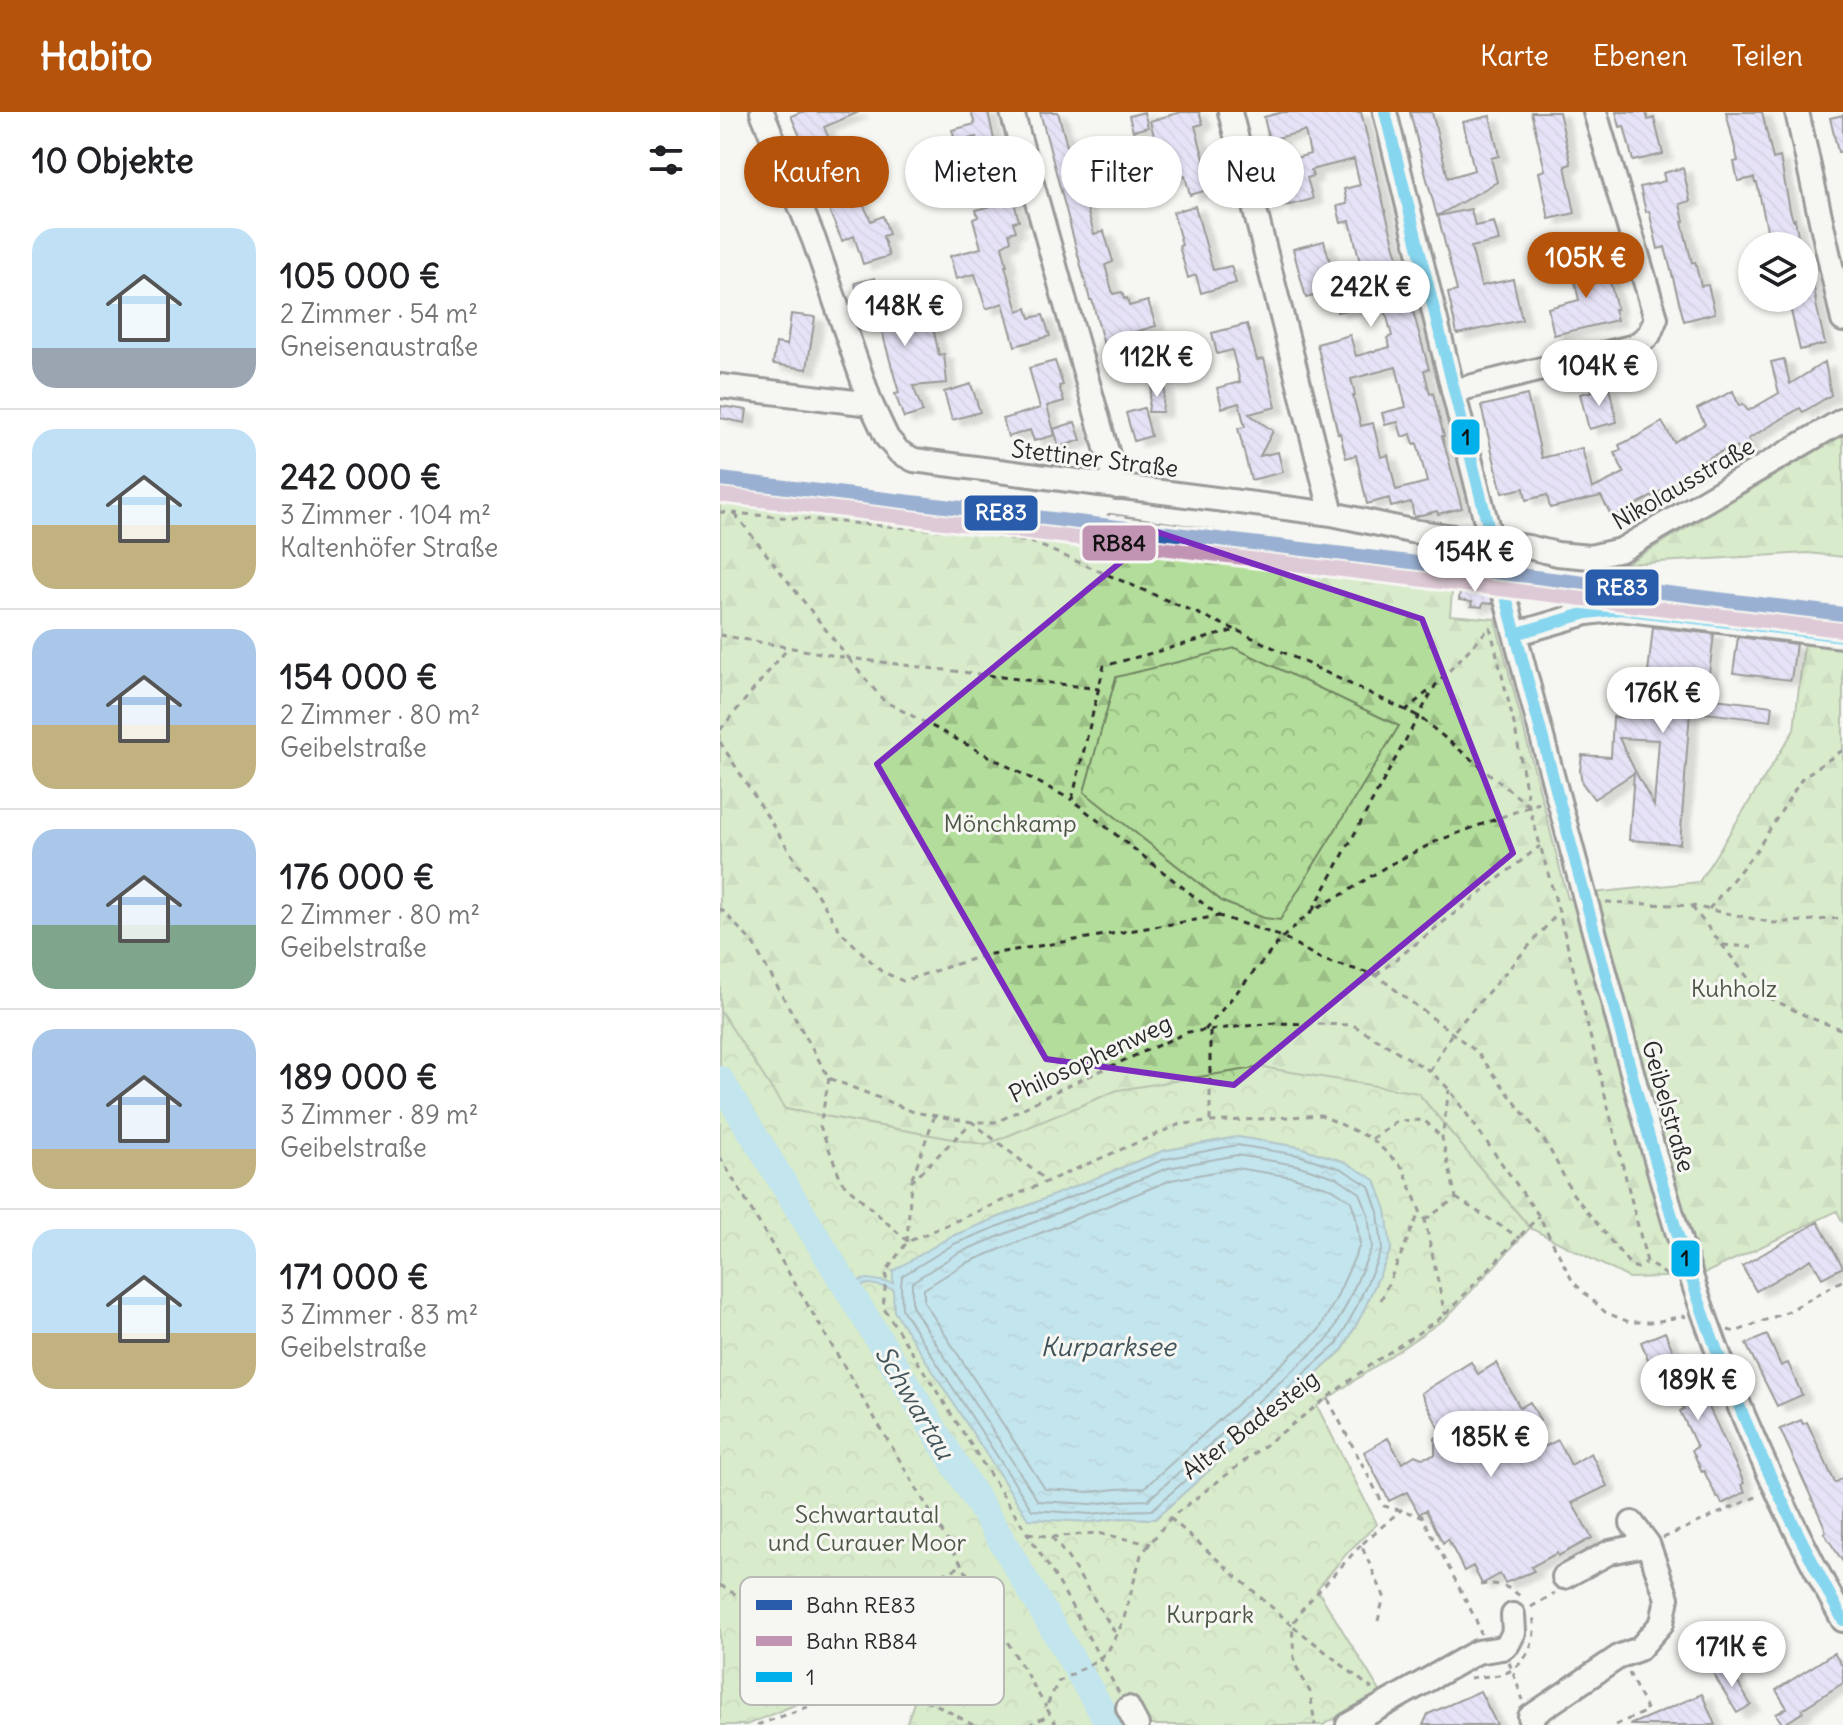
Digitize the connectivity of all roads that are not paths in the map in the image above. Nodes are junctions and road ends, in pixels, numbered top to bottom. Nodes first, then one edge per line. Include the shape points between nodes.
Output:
1 (762, 112) edge
2 (1012, 112) edge
3 (1230, 112) edge
4 (1385, 112) edge
5 (1595, 112) edge
6 (1797, 112) edge
7 (1843, 320) edge
8 (720, 386) edge
9 (1453, 391) junction
10 (871, 404) junction
11 (1843, 420) edge
12 (1117, 487) junction
13 (1332, 514) junction
14 (1492, 541) junction
15 (1515, 634) junction
16 (1843, 636) edge
17 (1632, 1523) dead end
18 (1648, 1544) junction
19 (1564, 1577) road end
20 (1518, 1613) road end
21 (1843, 1620) edge
22 (1531, 1721) edge
23 (1348, 1725) edge

1 - 10 street, Stettiner Straße
2 - 12 street
3 - 13 street
4 - 9 street, Geibelstraße
5 - 9 street via 1656,318 1649,335 1635,346
6 - 7 street
8 - 10 street
9 - 14 street, Geibelstraße
10 - 12 street, Stettiner Straße via 887,438 914,460
11 - 14 street, Nikolausstraße via 1621,550 1590,557
12 - 13 street, Stettiner Straße
13 - 14 street, Stettiner Straße
14 - 15 street, Geibelstraße via 1513,586
15 - 16 street via 1620,609
15 - 21 street, Geibelstraße via 1677,1231 1708,1325 1776,1488
17 - 18 street
18 - 19 street via 1610,1552
18 - 22 street via 1667,1598 1662,1623 1639,1649 1620,1656
20 - 23 street via 1508,1644 1468,1656

